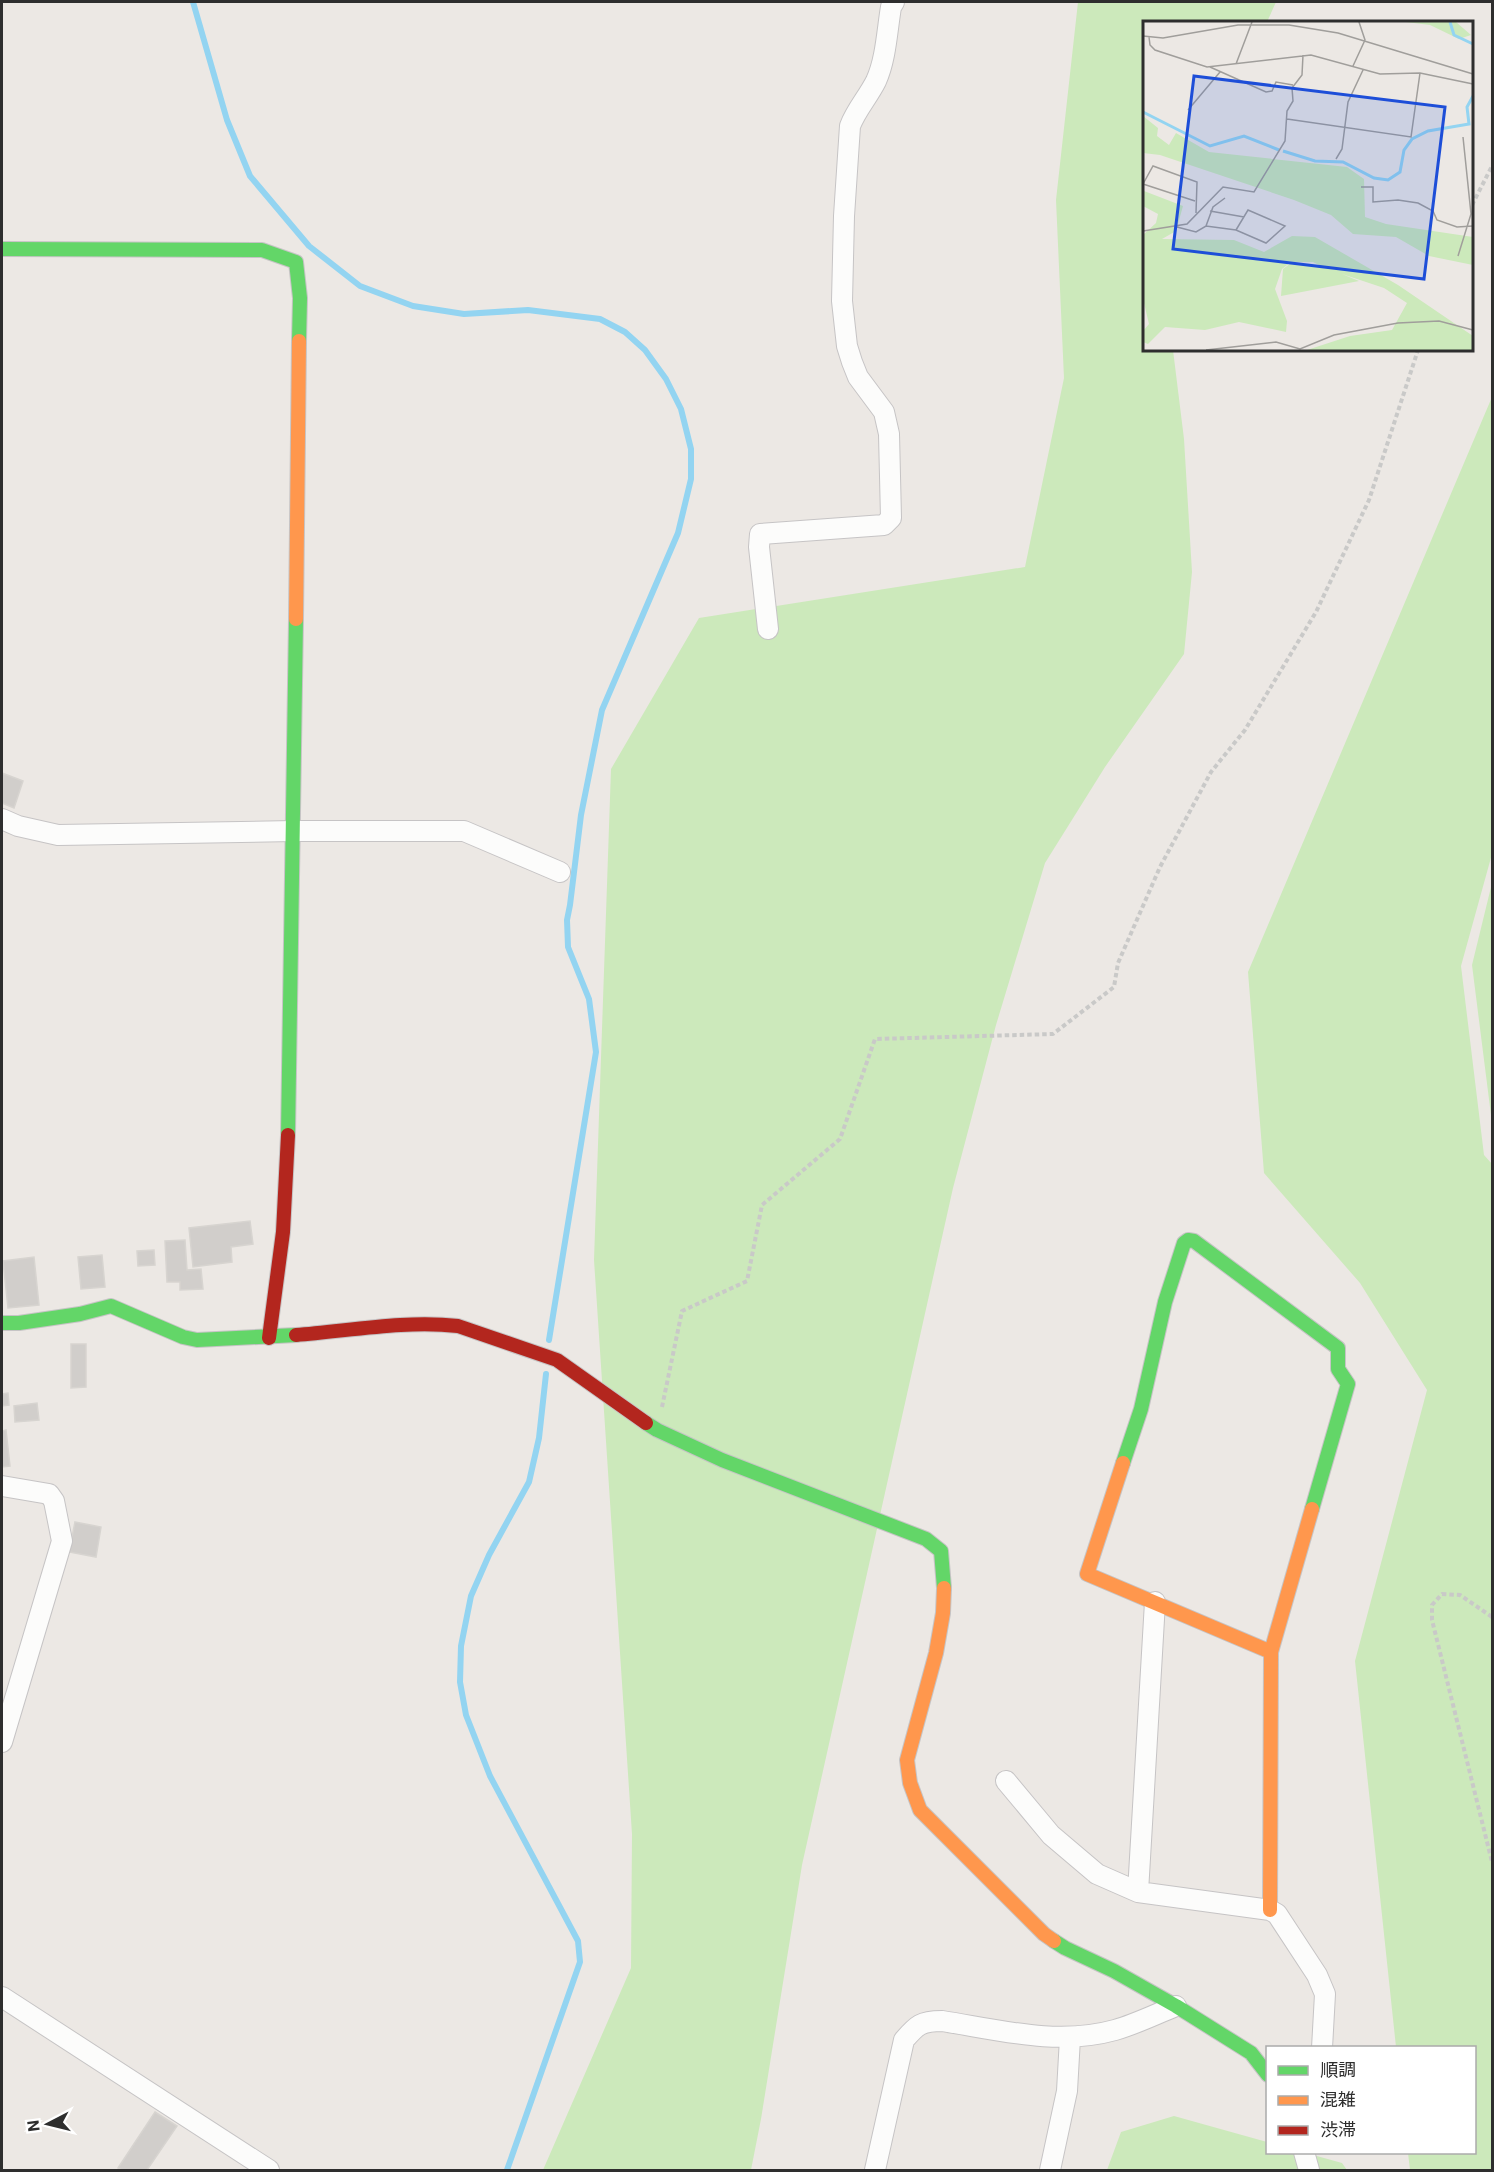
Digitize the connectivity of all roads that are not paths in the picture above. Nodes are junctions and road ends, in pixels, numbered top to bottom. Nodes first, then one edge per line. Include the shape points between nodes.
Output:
1 (894, 2) edge
2 (2, 249) edge
3 (768, 629) dead end
4 (2, 819) edge
5 (294, 831) junction
6 (560, 872) dead end
7 (2, 1323) edge
8 (269, 1338) junction
9 (2, 1486) edge
10 (1155, 1602) junction
11 (1271, 1652) junction
12 (2, 1742) edge
13 (1006, 1781) dead end
14 (1138, 1892) junction
15 (1270, 1910) junction
16 (2, 1997) edge
17 (1176, 2006) junction
18 (1070, 2038) junction
19 (1323, 2046) edge
20 (1266, 2072) edge
21 (269, 2170) edge
22 (875, 2170) edge
23 (1050, 2170) edge

1 - 3 street via 882,66 850,126 842,301 852,362 858,377 884,412 889,434 891,518 884,525 871,527 760,534
2 - 5 street via 262,250 296,262 300,298
4 - 5 street via 58,835
5 - 6 street via 464,831
5 - 8 street via 290,1106 283,1232
7 - 8 street via 80,1314 111,1305 197,1340
8 - 17 street via 409,1325 458,1326 557,1360 657,1430 722,1460 926,1539 941,1551 945,1573 944,1617 907,1765 920,1810 1044,1934
9 - 12 street via 49,1494 62,1541
10 - 11 street
10 - 11 street via 1087,1574 1141,1409 1165,1302 1188,1240 1338,1348 1338,1369 1348,1383
10 - 14 street
11 - 15 street
13 - 14 street via 1072,1854 1097,1874
14 - 15 street
15 - 19 street via 1277,1914 1317,1975 1325,1994
16 - 21 street
17 - 18 street via 1115,2030
17 - 20 street via 1251,2053
18 - 22 street via 942,2021 918,2025 904,2040
18 - 23 street via 1066,2091

